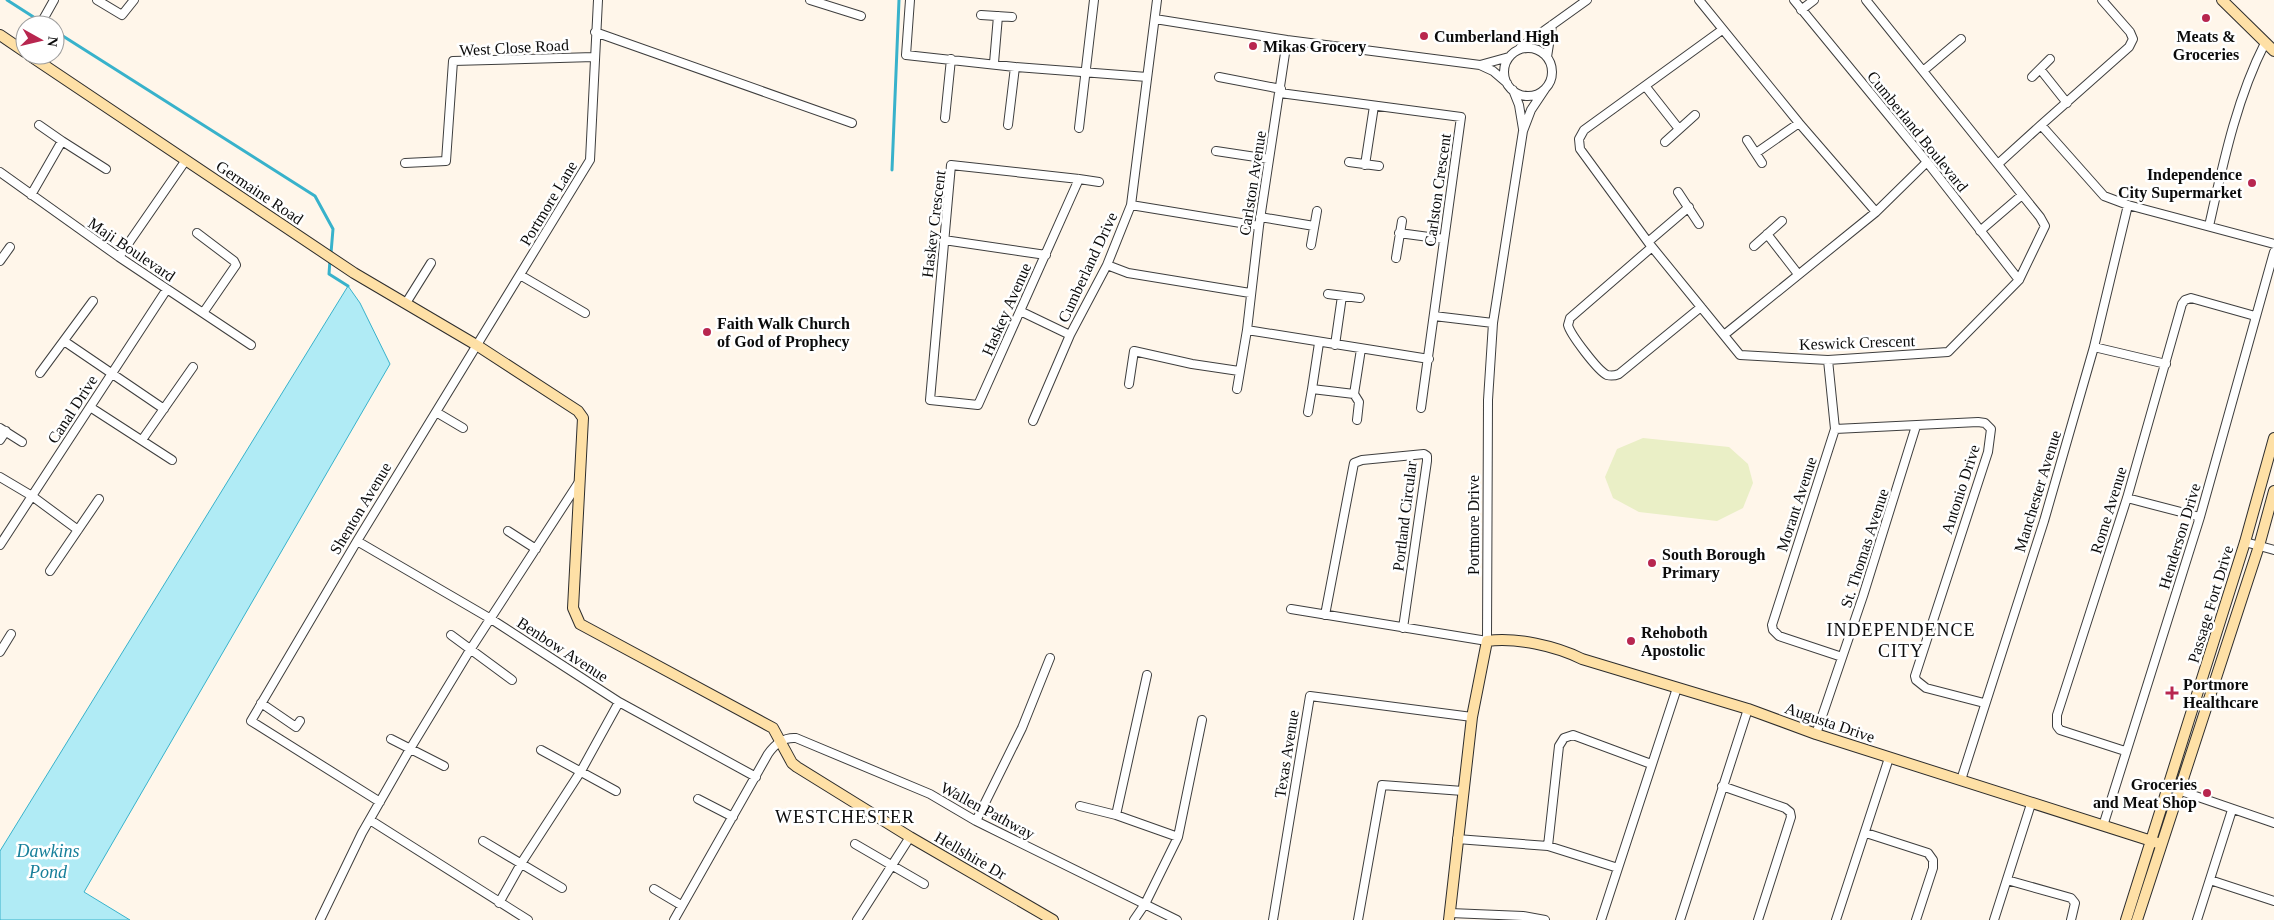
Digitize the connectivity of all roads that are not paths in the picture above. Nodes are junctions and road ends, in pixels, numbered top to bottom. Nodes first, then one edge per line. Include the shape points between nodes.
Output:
1 (54, 0) edge
2 (98, 0) edge
3 (134, 0) edge
4 (598, 0) edge
5 (810, 0) edge
6 (910, 0) edge
7 (1094, 0) edge
8 (1157, 0) edge
9 (1587, 0) edge
10 (1699, 0) edge
11 (1794, 0) edge
12 (1814, 0) edge
13 (1866, 0) edge
14 (2102, 0) edge
15 (2222, 0) edge
16 (1801, 10) junction
17 (46, 15) edge
18 (981, 15) dead end
19 (861, 16) dead end
20 (998, 16) junction
21 (1012, 17) dead end
22 (1155, 19) junction
23 (1552, 25) junction
24 (1722, 30) junction
25 (596, 32) junction
26 (0, 35) edge
27 (1960, 39) dead end
28 (1287, 40) junction
29 (2264, 43) junction
30 (15, 45) edge
31 (2274, 51) edge
32 (1512, 54) junction
33 (594, 57) junction
34 (1547, 57) junction
35 (951, 59) junction
36 (2050, 59) dead end
37 (994, 63) junction
38 (44, 65) edge
39 (1480, 65) junction
40 (1015, 67) junction
41 (2040, 69) junction
42 (1923, 71) junction
43 (1086, 72) junction
44 (2032, 76) dead end
45 (1147, 77) junction
46 (1219, 77) dead end
47 (1507, 83) junction
48 (1646, 87) junction
49 (1545, 89) junction
50 (1513, 90) junction
51 (1280, 91) junction
52 (2068, 102) junction
53 (1374, 106) junction
54 (1694, 115) dead end
55 (945, 118) dead end
56 (852, 123) dead end
57 (1799, 123) junction
58 (39, 125) dead end
59 (1008, 125) dead end
60 (2040, 125) junction
61 (1079, 128) dead end
62 (1679, 129) junction
63 (1523, 131) junction
64 (62, 140) junction
65 (1747, 140) dead end
66 (1665, 142) dead end
67 (1216, 151) dead end
68 (1756, 153) junction
69 (1269, 159) junction
70 (186, 160) junction
71 (1349, 162) dead end
72 (1927, 162) junction
73 (404, 163) dead end
74 (1762, 163) dead end
75 (1365, 164) junction
76 (1998, 164) junction
77 (1379, 166) dead end
78 (106, 169) dead end
79 (0, 172) edge
80 (1079, 179) junction
81 (1099, 182) dead end
82 (1678, 192) dead end
83 (31, 195) junction
84 (2022, 195) junction
85 (1131, 205) junction
86 (2128, 205) junction
87 (1689, 207) junction
88 (1316, 211) dead end
89 (1876, 212) junction
90 (1260, 217) junction
91 (1402, 221) dead end
92 (1782, 221) dead end
93 (1699, 224) dead end
94 (1259, 226) junction
95 (1314, 226) junction
96 (2209, 226) junction
97 (1980, 231) junction
98 (197, 233) dead end
99 (1399, 233) junction
100 (1767, 234) junction
101 (1444, 239) junction
102 (944, 240) junction
103 (1650, 244) junction
104 (2274, 244) edge
105 (1311, 245) dead end
106 (1754, 246) dead end
107 (10, 247) dead end
108 (2274, 252) edge
109 (1046, 254) junction
110 (119, 257) junction
111 (1396, 258) dead end
112 (0, 261) edge
113 (431, 263) dead end
114 (1107, 266) junction
115 (1798, 274) junction
116 (520, 275) junction
117 (2019, 280) junction
118 (167, 289) junction
119 (1250, 293) junction
120 (1328, 294) dead end
121 (1342, 296) junction
122 (1360, 298) dead end
123 (92, 301) dead end
124 (406, 303) junction
125 (1701, 307) junction
126 (1020, 311) junction
127 (203, 313) junction
128 (585, 313) dead end
129 (1434, 316) junction
130 (2255, 316) junction
131 (1493, 323) junction
132 (1247, 330) junction
133 (1070, 335) junction
134 (1724, 335) junction
135 (64, 341) junction
136 (1319, 343) junction
137 (251, 345) dead end
138 (1335, 345) junction
139 (478, 346) junction
140 (2094, 347) junction
141 (1361, 349) junction
142 (1429, 359) junction
143 (1828, 360) junction
144 (2166, 364) junction
145 (193, 367) dead end
146 (1239, 370) junction
147 (40, 373) dead end
148 (111, 374) junction
149 (1128, 384) dead end
150 (1237, 388) dead end
151 (1312, 389) junction
152 (1354, 394) junction
153 (930, 400) joint
154 (90, 407) junction
155 (164, 408) junction
156 (1421, 408) dead end
157 (436, 412) junction
158 (1308, 412) dead end
159 (1357, 420) dead end
160 (1033, 421) dead end
161 (1916, 426) junction
162 (463, 428) dead end
163 (1835, 429) junction
164 (3, 430) edge
165 (2274, 438) edge
166 (0, 440) edge
167 (142, 440) junction
168 (22, 442) dead end
169 (172, 460) dead end
170 (0, 477) edge
171 (580, 482) junction
172 (2274, 491) edge
173 (32, 496) junction
174 (2127, 498) junction
175 (99, 499) dead end
176 (2200, 517) junction
177 (78, 530) junction
178 (508, 531) dead end
179 (357, 541) junction
180 (2245, 542) junction
181 (0, 545) edge
182 (2259, 546) junction
183 (536, 549) junction
184 (2274, 550) edge
185 (50, 571) dead end
186 (1291, 609) dead end
187 (1325, 615) junction
188 (491, 619) junction
189 (1403, 628) junction
190 (11, 634) dead end
191 (450, 635) dead end
192 (1487, 641) junction
193 (470, 650) junction
194 (0, 652) edge
195 (1842, 657) junction
196 (1050, 658) dead end
197 (1147, 675) dead end
198 (512, 680) dead end
199 (1678, 688) junction
200 (620, 702) junction
201 (261, 703) junction
202 (1984, 703) junction
203 (1748, 709) junction
204 (1472, 717) junction
205 (1202, 720) dead end
206 (300, 721) dead end
207 (1816, 734) junction
208 (391, 738) dead end
209 (781, 741) junction
210 (410, 749) junction
211 (541, 750) dead end
212 (2125, 751) junction
213 (1889, 758) junction
214 (1651, 764) junction
215 (444, 766) dead end
216 (581, 771) junction
217 (756, 776) junction
218 (1961, 780) junction
219 (1722, 786) junction
220 (1464, 790) junction
221 (2178, 790) junction
222 (616, 791) dead end
223 (698, 799) dead end
224 (380, 802) junction
225 (2031, 804) junction
226 (1080, 806) dead end
227 (2232, 810) junction
228 (1116, 815) junction
229 (733, 817) junction
230 (370, 820) junction
231 (976, 821) junction
232 (2274, 823) edge
233 (2103, 826) junction
234 (1866, 833) junction
235 (910, 837) junction
236 (1178, 837) junction
237 (1457, 839) junction
238 (483, 841) dead end
239 (2150, 843) junction
240 (855, 844) dead end
241 (2161, 844) junction
242 (1548, 846) junction
243 (522, 862) junction
244 (892, 864) junction
245 (1618, 868) junction
246 (2007, 880) junction
247 (2210, 880) junction
248 (924, 884) dead end
249 (562, 888) dead end
250 (654, 889) dead end
251 (2274, 902) edge
252 (499, 903) junction
253 (1145, 904) junction
254 (682, 905) junction
255 (1038, 916) edge
256 (1449, 916) edge
257 (320, 920) edge
258 (528, 920) edge
259 (674, 920) edge
260 (857, 920) edge
261 (1053, 920) edge
262 (1134, 920) edge
263 (1177, 920) edge
264 (1273, 920) edge
265 (1358, 920) edge
266 (1545, 920) edge
267 (1601, 920) edge
268 (1680, 920) edge
269 (1758, 920) edge
270 (1836, 920) edge
271 (1916, 920) edge
272 (1994, 920) edge
273 (2070, 920) edge
274 (2126, 920) edge
275 (2137, 920) edge
276 (2197, 920) edge

1 - 17 street
2 - 3 street via 122,15
4 - 25 street, Portmore Lane
5 - 19 street
6 - 35 street via 906,55
7 - 43 street
8 - 22 street, Cumberland Drive
9 - 23 street
10 - 24 street
11 - 16 street, Cumberland Boulevard
12 - 16 street
13 - 42 street, Keswick Crescent
14 - 52 street via 2126,26 2133,39 2124,52
15 - 29 street
16 - 72 street, Cumberland Boulevard
18 - 20 street
20 - 21 street
20 - 37 street
22 - 28 street
22 - 45 street, Cumberland Drive
23 - 32 street
23 - 34 street
24 - 48 street, Keswick Crescent
24 - 57 street
25 - 33 street, Portmore Lane
25 - 56 street
26 - 30 street
27 - 42 street
28 - 39 street
28 - 51 street, Carlston Avenue
29 - 31 street
29 - 96 street via 2227,148
32 - 34 street via 1532,48
32 - 39 street
32 - 47 street via 1505,65
33 - 73 street, West Close Road via 453,61 446,161
33 - 116 street, Portmore Lane via 590,160
34 - 49 street via 1552,73
35 - 37 street
35 - 55 street
36 - 41 street
37 - 40 street
38 - 70 street, Germaine Road
39 - 47 street
40 - 43 street
40 - 59 street
41 - 44 street
41 - 52 street
42 - 76 street, Keswick Crescent
43 - 45 street
43 - 61 street
45 - 85 street, Cumberland Drive
46 - 51 street, Carlston Crescent
47 - 50 street
48 - 62 street
48 - 103 street, Keswick Crescent via 1584,130 1579,139 1580,149
49 - 50 street via 1529,96
49 - 63 street, Portmore Drive
50 - 63 street, Portmore Drive
51 - 53 street, Carlston Crescent
51 - 69 street, Carlston Avenue
52 - 60 street
53 - 75 street
53 - 101 street, Carlston Crescent via 1461,117
54 - 62 street
57 - 68 street
57 - 89 street
58 - 64 street
60 - 76 street
60 - 86 street via 2104,196
62 - 66 street
63 - 131 street, Portmore Drive
64 - 78 street
64 - 83 street
65 - 68 street
67 - 69 street
68 - 74 street
69 - 90 street, Carlston Avenue
70 - 110 street
70 - 124 street, Germaine Road via 321,251
71 - 75 street
72 - 89 street
72 - 97 street, Cumberland Boulevard
75 - 77 street
76 - 84 street, Keswick Crescent
79 - 83 street, Maji Boulevard
80 - 81 street, Haskey Crescent
80 - 102 street, Haskey Crescent via 951,165
80 - 109 street, Haskey Avenue
82 - 87 street
83 - 110 street, Maji Boulevard
84 - 97 street
84 - 117 street, Keswick Crescent via 2045,226
85 - 94 street
85 - 114 street, Cumberland Drive
86 - 96 street
86 - 140 street, Manchester Avenue
87 - 93 street
87 - 103 street
88 - 95 street
89 - 115 street
90 - 94 street, Carlston Avenue
90 - 95 street
91 - 99 street
92 - 100 street
94 - 119 street, Carlston Avenue
95 - 105 street
96 - 104 street
97 - 117 street, Cumberland Boulevard
98 - 127 street via 234,260 236,265
99 - 101 street
99 - 111 street
100 - 106 street
100 - 115 street
101 - 129 street, Carlston Crescent
102 - 109 street
102 - 153 street, Haskey Crescent
103 - 125 street, Keswick Crescent
103 - 125 street via 1570,318 1568,324 1572,334 1603,372 1613,376
107 - 112 street
108 - 130 street, Henderson Drive
109 - 126 street, Haskey Avenue
110 - 118 street, Maji Boulevard
113 - 124 street
114 - 119 street via 1128,273
114 - 133 street, Cumberland Drive
115 - 134 street
116 - 128 street
116 - 139 street, Portmore Lane
117 - 143 street, Keswick Crescent via 1948,352
118 - 127 street, Maji Boulevard
118 - 148 street, Canal Drive
119 - 132 street, Carlston Avenue
120 - 121 street
121 - 122 street
121 - 138 street
123 - 135 street
124 - 139 street, Germaine Road
125 - 134 street, Keswick Crescent
126 - 133 street
126 - 153 street, Haskey Avenue via 978,405
127 - 137 street, Maji Boulevard
129 - 131 street
129 - 142 street, Carlston Crescent
130 - 144 street, Rome Avenue via 2192,298 2186,300 2182,304
130 - 176 street, Henderson Drive
131 - 192 street, Portmore Drive via 1488,400
132 - 136 street
132 - 146 street, Carlston Avenue
133 - 160 street, Cumberland Drive
134 - 143 street, Keswick Crescent via 1740,355
135 - 147 street
135 - 148 street
136 - 138 street
136 - 151 street
138 - 141 street
139 - 157 street, Shenton Avenue
139 - 171 street via 578,411 583,418
140 - 144 street
140 - 202 street, Manchester Avenue via 2044,521
141 - 142 street
141 - 152 street
142 - 156 street, Carlston Crescent
143 - 163 street
144 - 174 street, Rome Avenue
145 - 155 street
146 - 149 street via 1134,351
146 - 150 street, Carlston Avenue
148 - 154 street, Canal Drive
148 - 155 street
151 - 152 street
151 - 158 street
152 - 159 street via 1360,402
154 - 167 street
154 - 173 street, Canal Drive
155 - 167 street
157 - 162 street
157 - 179 street, Shenton Avenue
161 - 163 street, Antonio Drive
161 - 195 street, St. Thomas Avenue
161 - 202 street, Antonio Drive via 1978,422 1988,426 1991,436 1916,670 1916,680 1926,688
163 - 195 street, Morant Avenue via 1772,625 1778,636
164 - 166 street
164 - 168 street
165 - 180 street, Passage Fort Drive
167 - 169 street
170 - 173 street
171 - 183 street
171 - 209 street via 573,608 580,624 773,728
172 - 182 street, Passage Fort Drive
173 - 177 street
173 - 181 street, Canal Drive
174 - 176 street
174 - 212 street, Rome Avenue via 2056,721 2060,730
175 - 177 street
176 - 212 street, Henderson Drive
177 - 185 street
178 - 183 street
179 - 188 street, Benbow Avenue
179 - 201 street, Shenton Avenue
180 - 182 street
180 - 239 street, Passage Fort Drive
182 - 184 street
182 - 221 street, Passage Fort Drive
183 - 188 street
186 - 187 street
187 - 189 street
187 - 189 street, Portland Circular via 1354,463 1424,454 1427,461
188 - 193 street
188 - 200 street, Benbow Avenue
189 - 192 street
190 - 194 street
191 - 193 street
192 - 199 street, Augusta Drive via 1505,638 1568,652
192 - 204 street, Portmore Drive
193 - 198 street
193 - 210 street
195 - 207 street, St. Thomas Avenue
196 - 231 street via 1022,728
197 - 228 street
199 - 203 street, Augusta Drive
199 - 214 street
200 - 216 street
200 - 217 street, Benbow Avenue
201 - 206 street via 296,727
201 - 224 street, Shenton Avenue via 250,721
202 - 218 street, Manchester Avenue
203 - 207 street, Augusta Drive
203 - 219 street
204 - 220 street, Portmore Drive
204 - 264 street, Texas Avenue via 1310,696
205 - 236 street
207 - 213 street, Augusta Drive
208 - 210 street
209 - 217 street via 774,745
209 - 231 street, Wallen Pathway via 796,738 930,794
209 - 235 street, Hellshire Dr via 797,767
210 - 215 street
210 - 224 street
211 - 216 street
212 - 233 street, Henderson Drive
213 - 218 street, Augusta Drive
213 - 234 street
214 - 242 street via 1573,736 1564,738 1559,746
214 - 245 street
216 - 222 street
216 - 243 street
217 - 229 street
218 - 225 street, Augusta Drive
219 - 268 street
219 - 269 street via 1790,812 1791,818
220 - 237 street, Portmore Drive
220 - 265 street via 1382,785
221 - 227 street
221 - 241 street, Passage Fort Drive
223 - 229 street
224 - 230 street
225 - 233 street, Augusta Drive
225 - 246 street
226 - 228 street
227 - 232 street
227 - 247 street
228 - 236 street
229 - 254 street
230 - 252 street
230 - 257 street
231 - 253 street, Wallen Pathway
233 - 239 street, Augusta Drive
234 - 270 street
234 - 271 street via 1928,854 1933,860
235 - 244 street
235 - 255 street, Hellshire Dr
236 - 253 street
237 - 242 street
237 - 256 street, Portmore Drive
238 - 243 street
239 - 241 street, Augusta Drive
239 - 274 street, Passage Fort Drive
240 - 244 street
241 - 275 street, Passage Fort Drive
242 - 245 street
243 - 249 street
243 - 252 street
244 - 248 street
244 - 260 street
245 - 267 street
246 - 272 street
246 - 273 street via 2070,898 2075,903
247 - 251 street
247 - 276 street
250 - 254 street
252 - 258 street
253 - 262 street
253 - 263 street, Wallen Pathway
254 - 259 street
255 - 261 street, Hellshire Dr
256 - 266 street via 1523,916

